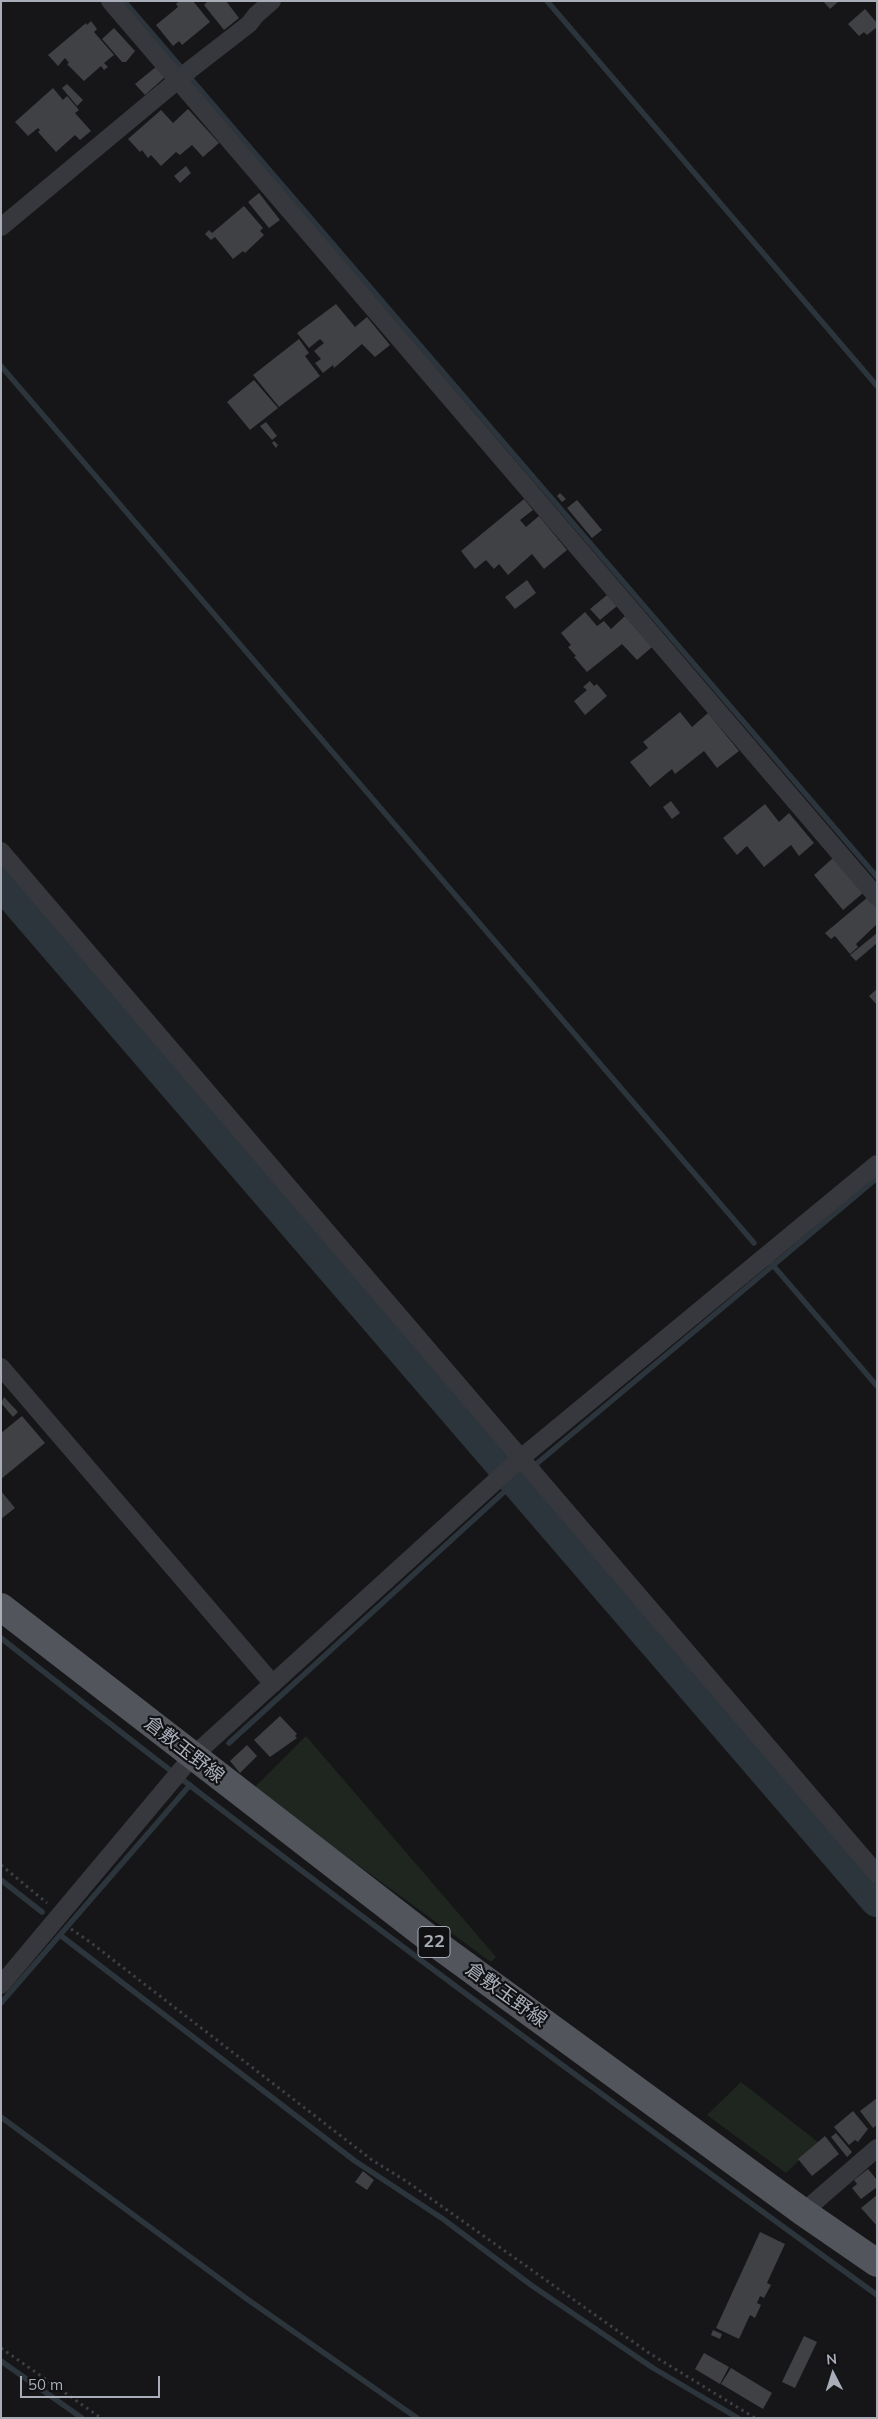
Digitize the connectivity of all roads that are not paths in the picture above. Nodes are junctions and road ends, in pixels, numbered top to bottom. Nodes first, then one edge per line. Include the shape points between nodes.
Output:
1 (110, 1) edge
2 (272, 1) edge
3 (184, 76) junction
4 (1, 227) edge
5 (1, 851) edge
6 (877, 897) edge
7 (877, 1164) edge
8 (1, 1367) edge
9 (524, 1465) junction
10 (1, 1607) edge
11 (273, 1684) junction
12 (181, 1770) junction
13 (877, 1874) edge
14 (1, 1985) edge
15 (877, 2148) edge
16 (803, 2212) junction
17 (874, 2257) edge

1 - 3 street
2 - 3 street via 249,24
3 - 4 street
3 - 6 street
5 - 9 street
7 - 9 street
8 - 11 street
9 - 11 street via 498,1479
9 - 13 street
10 - 12 main road, 倉敷玉野線 / 22
11 - 12 street
12 - 14 street
12 - 16 main road, 倉敷玉野線 / 22 via 435,1943
15 - 16 street
16 - 17 main road, 倉敷玉野線 / 22

